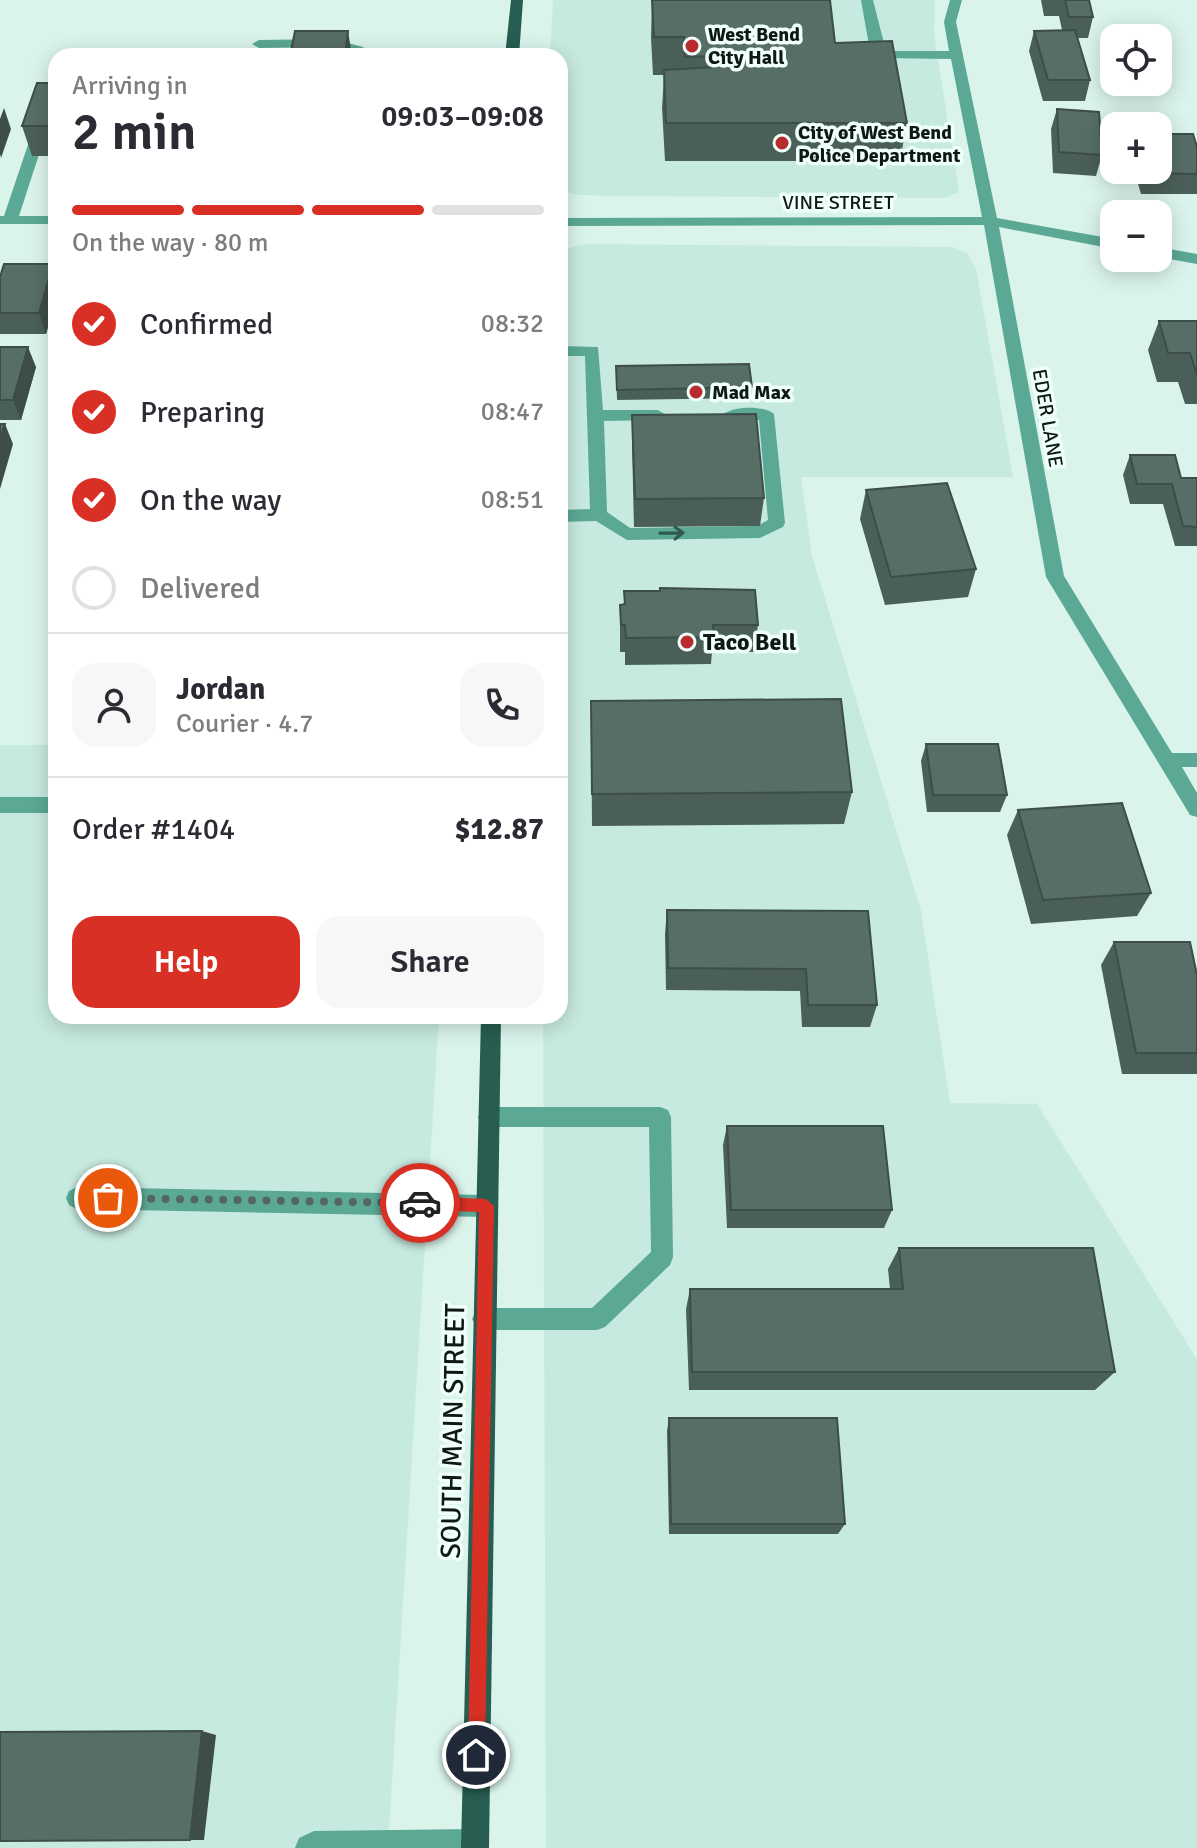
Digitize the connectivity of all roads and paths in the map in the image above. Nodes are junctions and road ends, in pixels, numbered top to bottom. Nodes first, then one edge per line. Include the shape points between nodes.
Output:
1 (517, 0) edge
2 (867, 0) edge
3 (956, 0) edge
4 (259, 44) dead end
5 (324, 44) junction
6 (316, 48) edge
7 (356, 48) edge
8 (513, 48) edge
9 (957, 55) junction
10 (48, 105) edge
11 (5, 220) edge
12 (48, 220) edge
13 (989, 221) junction
14 (568, 222) edge
15 (1100, 241) edge
16 (1172, 255) edge
17 (1197, 259) edge
18 (568, 351) edge
19 (673, 415) edge
20 (720, 415) edge
21 (595, 416) junction
22 (599, 515) junction
23 (568, 516) edge
24 (1167, 760) junction
25 (1197, 760) edge
26 (0, 805) edge
27 (48, 805) edge
28 (1197, 809) edge
29 (491, 1024) edge
30 (489, 1117) junction
31 (77, 1198) dead end
32 (486, 1206) junction
33 (484, 1319) junction
34 (475, 1846) edge
35 (309, 1848) edge

1 - 8 main road
2 - 9 street via 877,51 883,55
3 - 9 street, EDER LANE via 950,22
4 - 5 street
5 - 6 street
5 - 7 street
9 - 13 street, EDER LANE
10 - 11 street
11 - 12 street
13 - 14 street, VINE STREET
13 - 15 street, VINE STREET
13 - 24 street, EDER LANE via 1055,577
16 - 17 street
18 - 21 street via 593,351
19 - 21 street
22 -> 20 street via 627,534 760,532 777,523 766,414
21 - 22 street
22 - 23 street
24 - 25 street
24 - 28 street, EDER LANE
26 - 27 street
29 - 30 main road, SOUTH MAIN STREET
30 - 32 main road, SOUTH MAIN STREET
30 - 33 street via 660,1117 662,1257 597,1319
31 - 32 street
32 - 33 main road, SOUTH MAIN STREET
33 - 34 main road, SOUTH MAIN STREET
34 - 35 street

